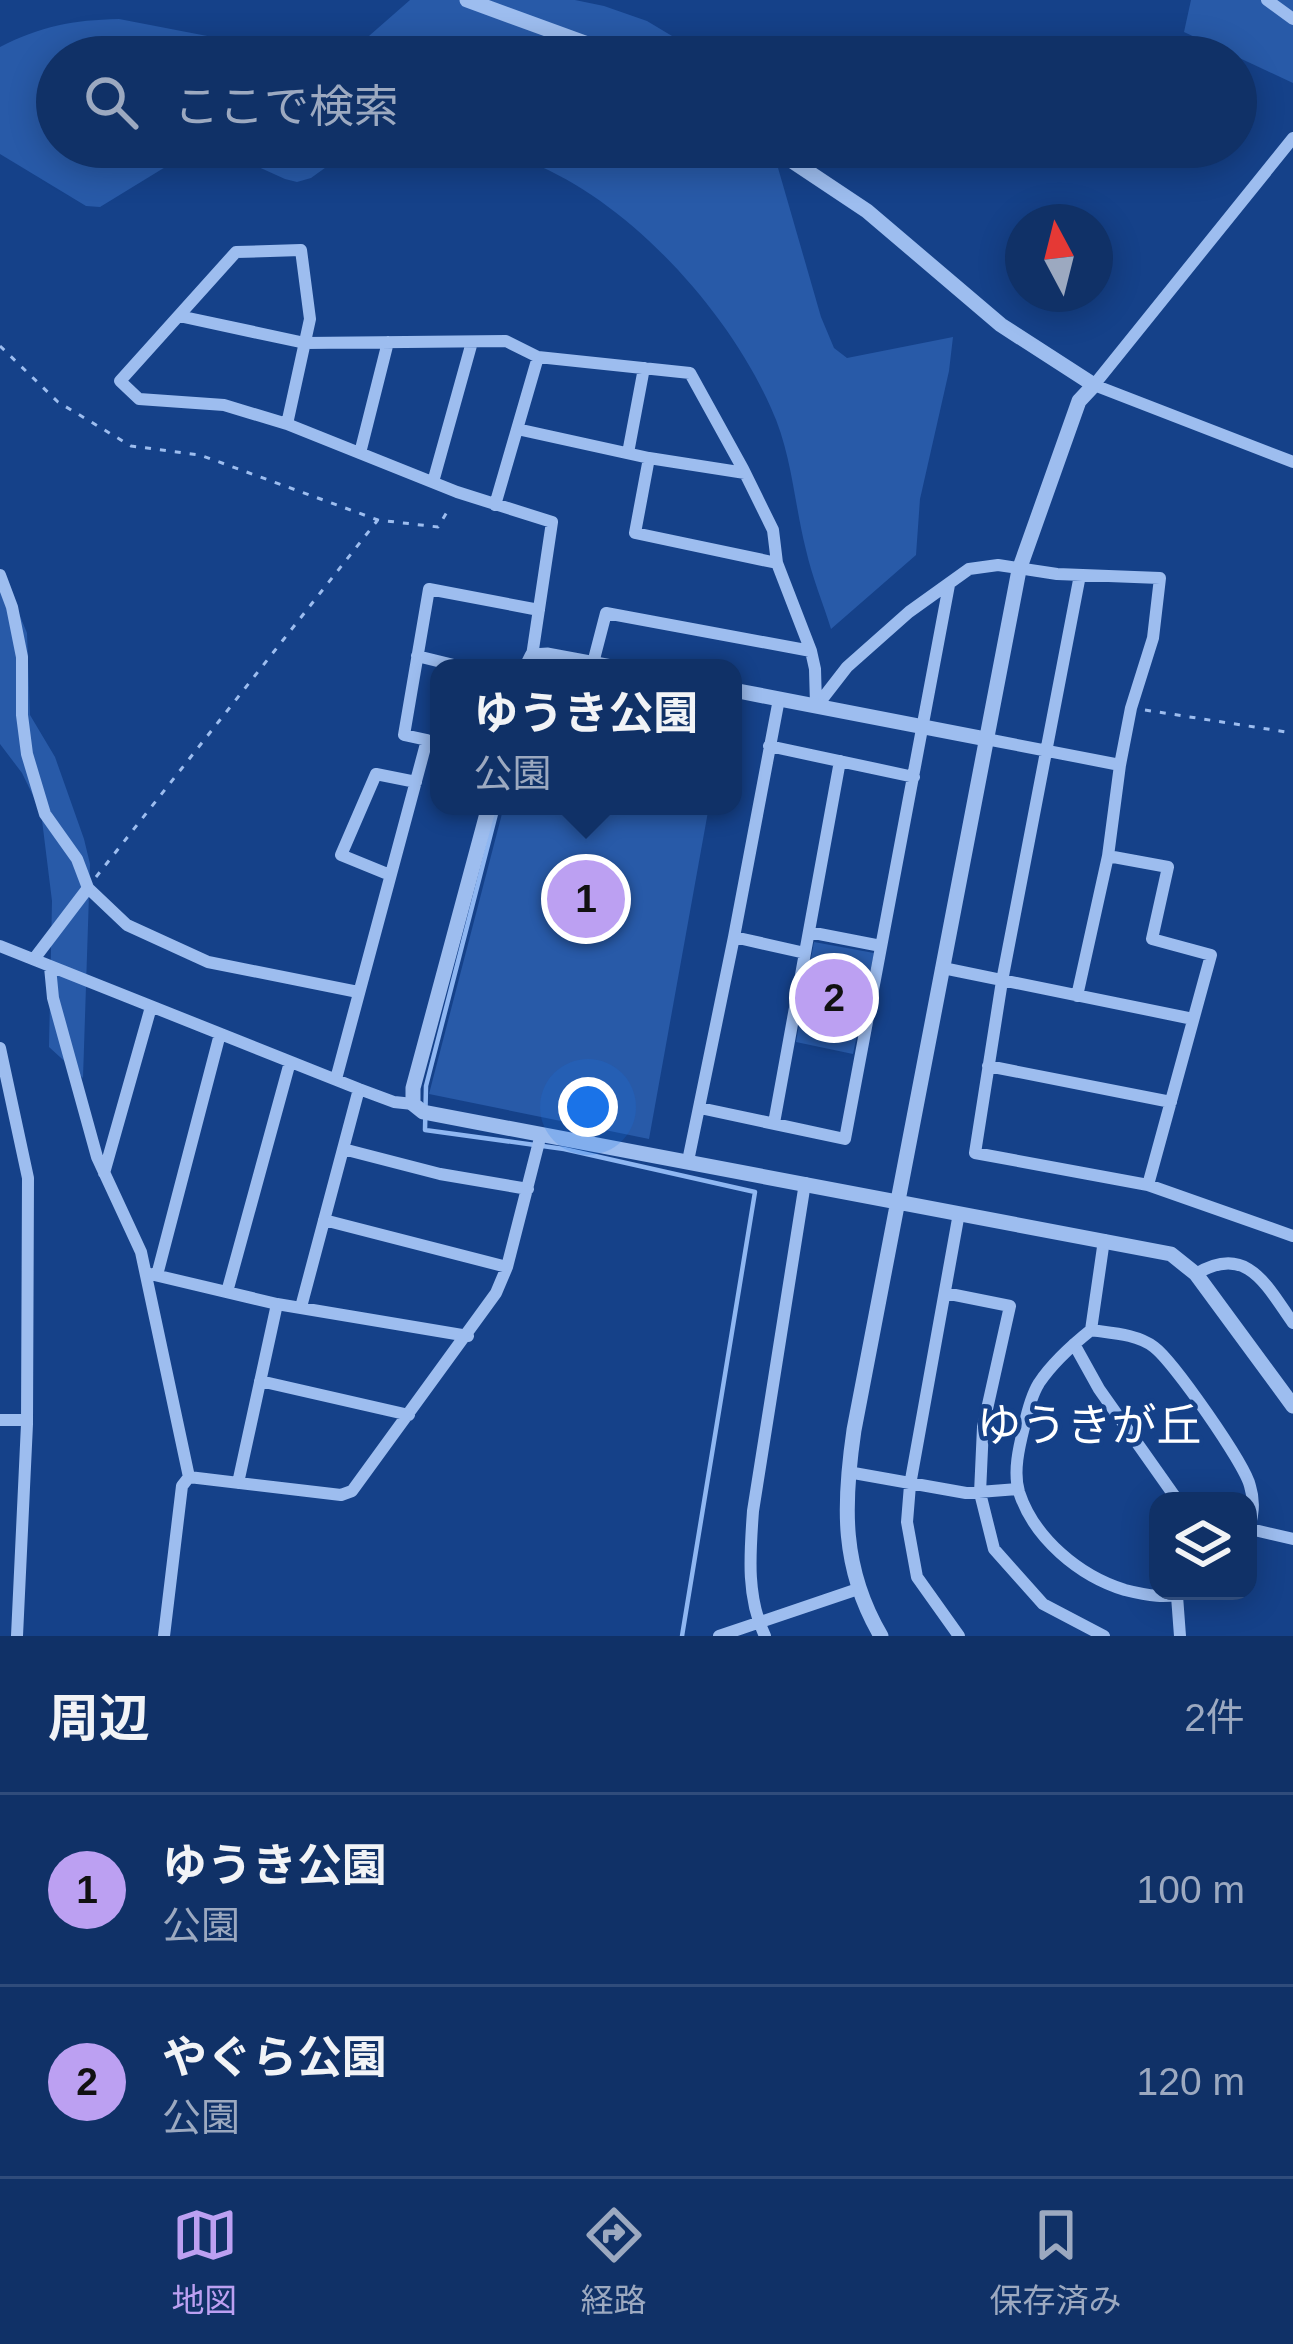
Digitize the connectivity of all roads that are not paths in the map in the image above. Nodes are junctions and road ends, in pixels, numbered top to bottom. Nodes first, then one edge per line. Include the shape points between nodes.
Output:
1 (467, 0) edge
2 (1267, 0) edge
3 (1293, 19) edge
4 (566, 36) edge
5 (1293, 138) edge
6 (802, 168) edge
7 (179, 316) junction
8 (388, 342) junction
9 (472, 342) junction
10 (305, 343) junction
11 (538, 357) junction
12 (644, 368) junction
13 (1094, 385) junction
14 (287, 424) junction
15 (517, 429) junction
16 (360, 453) junction
17 (628, 453) junction
18 (649, 458) junction
19 (1293, 462) edge
20 (745, 473) junction
21 (433, 482) junction
22 (495, 505) junction
23 (777, 563) junction
24 (1019, 570) junction
25 (0, 575) edge
26 (1080, 575) junction
27 (949, 584) junction
28 (539, 610) junction
29 (811, 651) junction
30 (417, 656) junction
31 (430, 659) edge
32 (530, 659) edge
33 (537, 659) edge
34 (570, 659) edge
35 (594, 659) edge
36 (742, 692) edge
37 (779, 699) junction
38 (816, 706) junction
39 (923, 728) junction
40 (986, 739) junction
41 (430, 741) edge
42 (769, 746) junction
43 (430, 749) edge
44 (1047, 751) junction
45 (840, 761) junction
46 (1120, 765) junction
47 (914, 777) junction
48 (416, 782) junction
49 (487, 815) edge
50 (1108, 856) junction
51 (390, 875) junction
52 (88, 888) junction
53 (809, 932) junction
54 (734, 937) junction
55 (0, 946) edge
56 (881, 946) junction
57 (805, 952) junction
58 (34, 959) junction
59 (50, 967) junction
60 (944, 968) junction
61 (1001, 981) junction
62 (358, 992) junction
63 (1077, 996) junction
64 (151, 1006) junction
65 (1193, 1019) junction
66 (220, 1034) junction
67 (0, 1048) edge
68 (290, 1062) junction
69 (988, 1066) junction
70 (336, 1079) junction
71 (359, 1089) junction
72 (1171, 1102) junction
73 (413, 1104) junction
74 (700, 1108) junction
75 (774, 1123) junction
76 (541, 1134) junction
77 (343, 1149) junction
78 (688, 1161) junction
79 (104, 1176) junction
80 (805, 1183) junction
81 (1148, 1185) junction
82 (528, 1189) junction
83 (898, 1201) junction
84 (959, 1213) junction
85 (324, 1220) junction
86 (1293, 1236) edge
87 (1103, 1240) junction
88 (507, 1267) junction
89 (152, 1274) junction
90 (1196, 1274) junction
91 (227, 1292) junction
92 (945, 1293) junction
93 (278, 1304) junction
94 (301, 1307) junction
95 (1293, 1323) edge
96 (1090, 1330) junction
97 (468, 1336) junction
98 (1074, 1343) junction
99 (260, 1381) junction
100 (1293, 1406) edge
101 (410, 1415) junction
102 (0, 1420) edge
103 (27, 1420) junction
104 (848, 1472) junction
105 (189, 1477) junction
106 (238, 1483) junction
107 (910, 1485) junction
108 (1018, 1489) junction
109 (1172, 1492) edge
110 (1252, 1492) edge
111 (980, 1493) junction
112 (1257, 1532) edge
113 (1293, 1539) edge
114 (858, 1589) junction
115 (1149, 1594) edge
116 (1183, 1600) edge
117 (762, 1630) edge
118 (16, 1636) edge
119 (164, 1636) edge
120 (718, 1636) edge
121 (881, 1636) edge
122 (959, 1636) edge
123 (1103, 1636) edge
124 (1180, 1636) edge

1 - 4 street
2 - 3 street
5 - 13 street
6 - 13 street via 867,211 1000,326
7 - 10 street
7 - 10 street via 236,252 301,250 310,319
7 - 14 street via 120,381 139,399 224,405
8 - 9 street
8 - 10 street
8 - 16 street
9 - 11 street via 506,341
9 - 21 street
10 - 14 street
11 - 12 street
11 - 15 street
12 - 17 street
12 - 20 street via 690,373
13 - 19 street
13 - 24 street via 1079,401
14 - 16 street
15 - 17 street
15 - 22 street
16 - 21 street
17 - 18 street
18 - 20 street
18 - 23 street via 635,533
20 - 23 street via 773,530
21 - 22 street
22 - 28 street via 552,522
23 - 29 street
24 - 26 street
24 - 27 street via 969,569
24 - 40 street
25 - 52 street via 22,657 27,754 45,814
26 - 44 street
26 - 46 street via 1160,578
27 - 38 street via 847,667
27 - 39 street
28 - 30 street via 429,589
28 - 32 street
29 - 35 street via 605,613
29 - 38 street
30 - 31 street
30 - 41 street via 404,735
33 - 34 street
36 - 37 street
37 - 38 street
37 - 42 street
38 - 39 street
39 - 40 street
39 - 47 street
40 - 44 street
40 - 60 street
42 - 45 street
42 - 54 street
43 - 48 street
44 - 46 street
44 - 61 street
45 - 47 street
45 - 53 street
46 - 50 street
47 - 56 street
48 - 51 street
48 - 51 street via 376,774 341,855
49 - 73 street
50 - 63 street
50 - 65 street via 1168,867 1152,939 1210,955
51 - 62 street
52 - 58 street
52 - 62 street via 128,926 208,962
53 - 56 street
53 - 57 street
54 - 57 street
54 - 74 street
55 - 58 street
56 - 75 street via 845,1139
57 - 75 street
58 - 59 street
59 - 64 street
59 - 79 street
60 - 61 street
60 - 83 street
61 - 63 street
61 - 69 street
62 - 70 street
63 - 65 street
64 - 66 street
64 - 79 street
65 - 72 street
66 - 68 street
66 - 89 street
67 - 103 street via 28,1178
68 - 70 street
68 - 91 street
69 - 72 street
69 - 81 street via 975,1153
70 - 71 street
71 - 73 street
71 - 77 street
72 - 81 street
73 - 76 street
74 - 75 street
74 - 78 street
76 - 78 street
76 - 82 street
77 - 82 street
77 - 85 street
78 - 80 street
79 - 89 street
80 - 83 street
80 - 117 street via 753,1511 748,1566
81 - 86 street
82 - 88 street
83 - 84 street
83 - 104 street
84 - 87 street
84 - 92 street
85 - 88 street
85 - 94 street
87 - 90 street via 1171,1254
87 - 96 street
88 - 97 street
89 - 91 street
89 - 105 street
90 - 95 street via 1223,1262 1243,1265
90 - 100 street
91 - 93 street
92 - 107 street
92 - 111 street via 1010,1306 983,1427
93 - 94 street
93 - 99 street
94 - 97 street
96 - 98 street
96 - 110 street via 1153,1346 1232,1450
97 - 101 street
98 - 108 street via 1036,1389 1017,1453
98 - 109 street
99 - 101 street
99 - 106 street
101 - 106 street via 352,1491
102 - 103 street
103 - 118 street
104 - 107 street
104 - 114 street via 847,1534
105 - 106 street
105 - 119 street
107 - 111 street
107 - 122 street via 917,1577
108 - 111 street
108 - 115 street via 1038,1530 1070,1561 1104,1583
111 - 123 street via 994,1549 1006,1563 1042,1604
112 - 113 street
114 - 117 street
114 - 121 street
116 - 124 street
117 - 120 street

